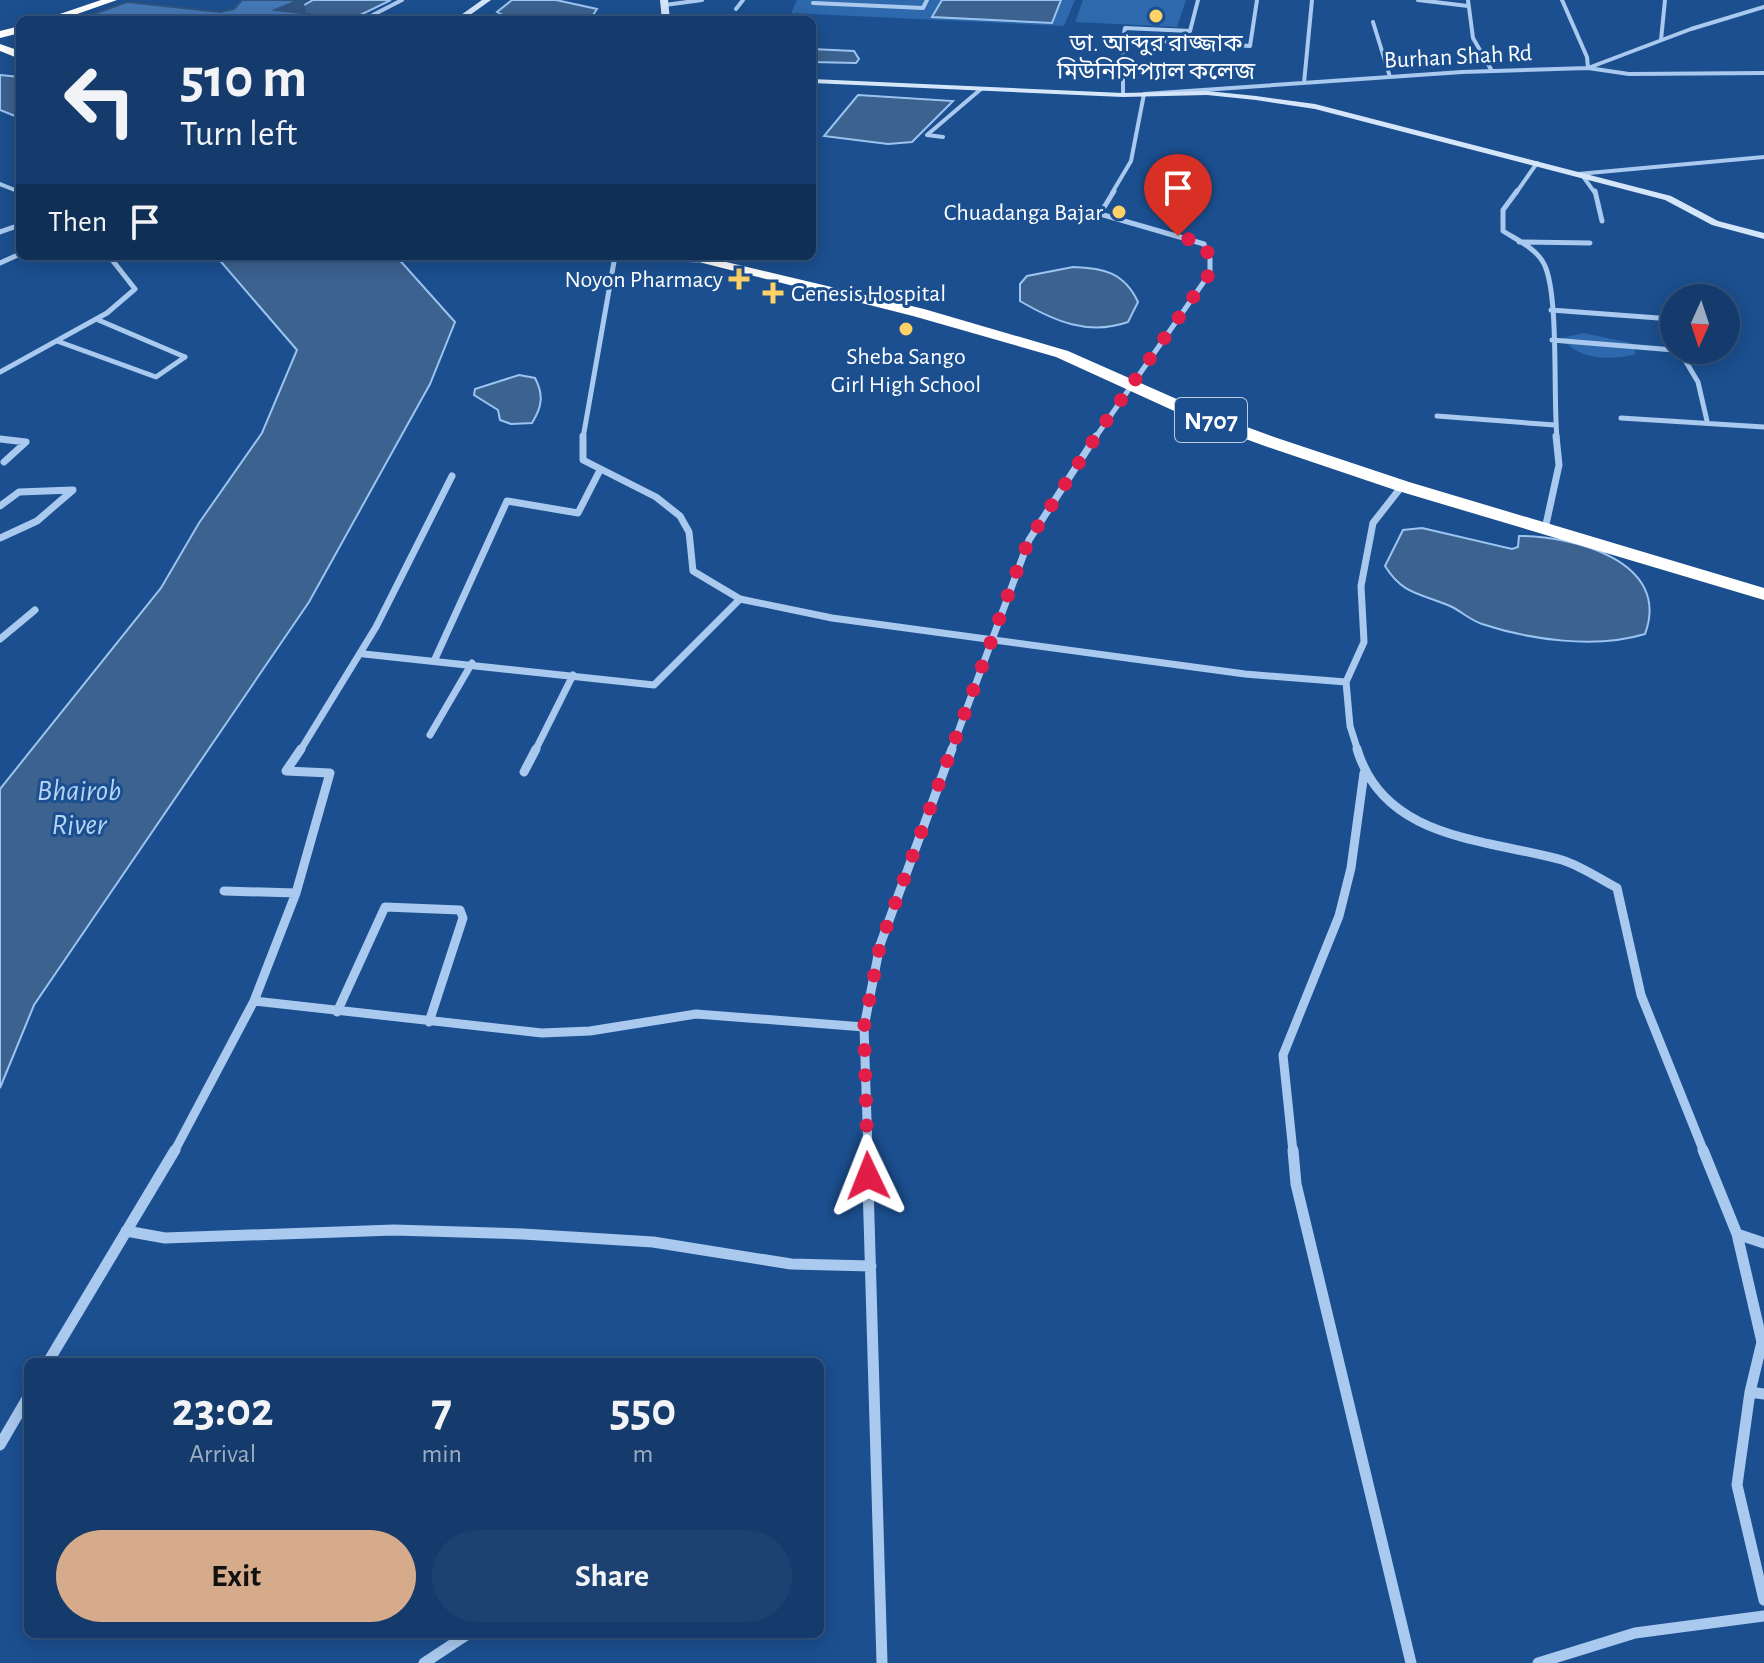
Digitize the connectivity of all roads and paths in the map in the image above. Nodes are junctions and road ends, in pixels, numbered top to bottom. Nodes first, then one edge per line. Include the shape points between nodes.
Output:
1 (112, 0) edge
2 (402, 0) edge
3 (487, 0) edge
4 (702, 0) edge
5 (743, 0) edge
6 (927, 0) edge
7 (1198, 0) edge
8 (1257, 0) edge
9 (1312, 0) edge
10 (1418, 0) edge
11 (1562, 0) edge
12 (1665, 0) edge
13 (664, 2) edge
14 (813, 3) dead end
15 (1468, 3) edge
16 (1764, 7) edge
17 (736, 9) dead end
18 (61, 16) edge
19 (371, 16) edge
20 (464, 16) edge
21 (1373, 22) dead end
22 (1123, 39) junction
23 (1661, 40) junction
24 (1588, 68) junction
25 (1492, 71) junction
26 (1764, 73) edge
27 (1390, 77) junction
28 (816, 81) edge
29 (1304, 83) junction
30 (981, 89) junction
31 (1144, 94) junction
32 (1123, 95) junction
33 (943, 137) dead end
34 (1764, 157) edge
35 (1537, 163) junction
36 (1580, 175) junction
37 (1602, 221) dead end
38 (1764, 236) edge
39 (1518, 242) junction
40 (1590, 243) dead end
41 (112, 260) edge
42 (614, 260) edge
43 (698, 260) edge
44 (1551, 310) junction
45 (1660, 318) edge
46 (96, 319) junction
47 (1552, 340) junction
48 (57, 341) junction
49 (1660, 349) edge
50 (1686, 364) edge
51 (0, 372) edge
52 (1134, 384) junction
53 (1437, 416) dead end
54 (1621, 418) dead end
55 (1707, 421) junction
56 (1555, 425) junction
57 (1764, 427) edge
58 (0, 439) edge
59 (4, 462) dead end
60 (599, 472) junction
61 (452, 476) dead end
62 (1402, 486) junction
63 (0, 506) edge
64 (1545, 529) junction
65 (0, 538) edge
66 (1764, 591) edge
67 (740, 599) junction
68 (35, 610) dead end
69 (0, 639) edge
70 (991, 641) junction
71 (364, 654) junction
72 (435, 659) junction
73 (472, 663) junction
74 (573, 675) junction
75 (1346, 682) junction
76 (430, 735) dead end
77 (524, 772) dead end
78 (1364, 773) junction
79 (224, 891) dead end
80 (296, 893) junction
81 (254, 1001) junction
82 (337, 1012) junction
83 (429, 1022) junction
84 (864, 1027) junction
85 (126, 1231) junction
86 (1737, 1234) junction
87 (1764, 1243) edge
88 (871, 1266) junction
89 (50, 1358) edge
90 (1750, 1392) junction
91 (1764, 1394) edge
92 (24, 1404) edge
93 (0, 1445) edge
94 (1764, 1600) edge
95 (1764, 1616) edge
96 (462, 1638) edge
97 (424, 1663) edge
98 (882, 1663) edge
99 (1411, 1663) edge
100 (1538, 1663) edge

1 - 18 highway
2 - 19 street
3 - 20 street
4 - 13 street
5 - 17 street
6 - 14 street via 923,8
7 - 22 street via 1190,31 1125,28
8 - 22 street via 1250,46
9 - 29 street
10 - 15 street
11 - 24 street
12 - 23 street
15 - 25 street via 1468,29
16 - 23 street, Burhan Shah Rd
21 - 27 street
22 - 32 street
23 - 24 street, Burhan Shah Rd
24 - 25 street, Burhan Shah Rd
24 - 26 street via 1629,74
25 - 27 street, Burhan Shah Rd
27 - 29 street, Burhan Shah Rd
28 - 30 street
29 - 31 street, Burhan Shah Rd
30 - 32 street
30 - 33 street via 927,135
31 - 32 street
31 - 35 street via 1207,93 1315,107
31 - 52 street via 1131,161 1100,214 1204,244 1210,273
34 - 36 street
35 - 36 street
35 - 39 street via 1503,210 1503,231
36 - 37 street via 1594,188
36 - 38 street via 1668,198 1715,223
39 - 40 street
39 - 44 street via 1545,265
41 - 46 street via 135,289
42 - 60 street via 581,436 583,460
43 - 52 highway, N707 via 918,312 1062,354
44 - 45 street
44 - 47 street
46 - 48 street
46 - 48 street via 185,357 156,377
47 - 49 street
47 - 56 street
48 - 51 street
50 - 55 street via 1698,382
52 - 62 highway, N707 via 1213,421
52 - 70 street via 1029,540
53 - 56 street
54 - 55 street
55 - 57 street
56 - 64 street via 1559,465
58 - 59 street via 26,442
60 - 67 street via 675,508 687,527 693,571
60 - 72 street via 578,513 507,501
61 - 71 street
62 - 64 highway, N707
62 - 75 street via 1373,523 1361,586 1364,642
63 - 65 street via 19,492 73,490 37,521
64 - 66 highway, N707
67 - 70 street
67 - 74 street via 654,685
68 - 69 street
70 - 75 street
70 - 84 street via 880,945
71 - 72 street
71 - 80 street via 330,713 286,771 330,773
72 - 73 street
73 - 74 street
73 - 76 street
74 - 77 street
75 - 78 street via 1350,726
78 - 86 street via 1405,814 1445,835 1565,861 1617,888 1641,995
78 - 99 street via 1339,916 1283,1055 1296,1184
79 - 80 street
80 - 81 street
81 - 82 street
81 - 85 street via 168,1164
82 - 83 street
82 - 83 street via 385,907 460,910 463,918
83 - 84 street via 570,1034 717,1014
84 - 88 street
85 - 88 street via 165,1238 394,1230 523,1234 653,1242 791,1264
85 - 89 street
86 - 87 street
86 - 90 street via 1762,1342
88 - 98 street
90 - 91 street
90 - 94 street via 1737,1485
92 - 93 street
95 - 100 street via 1635,1633
96 - 97 street

